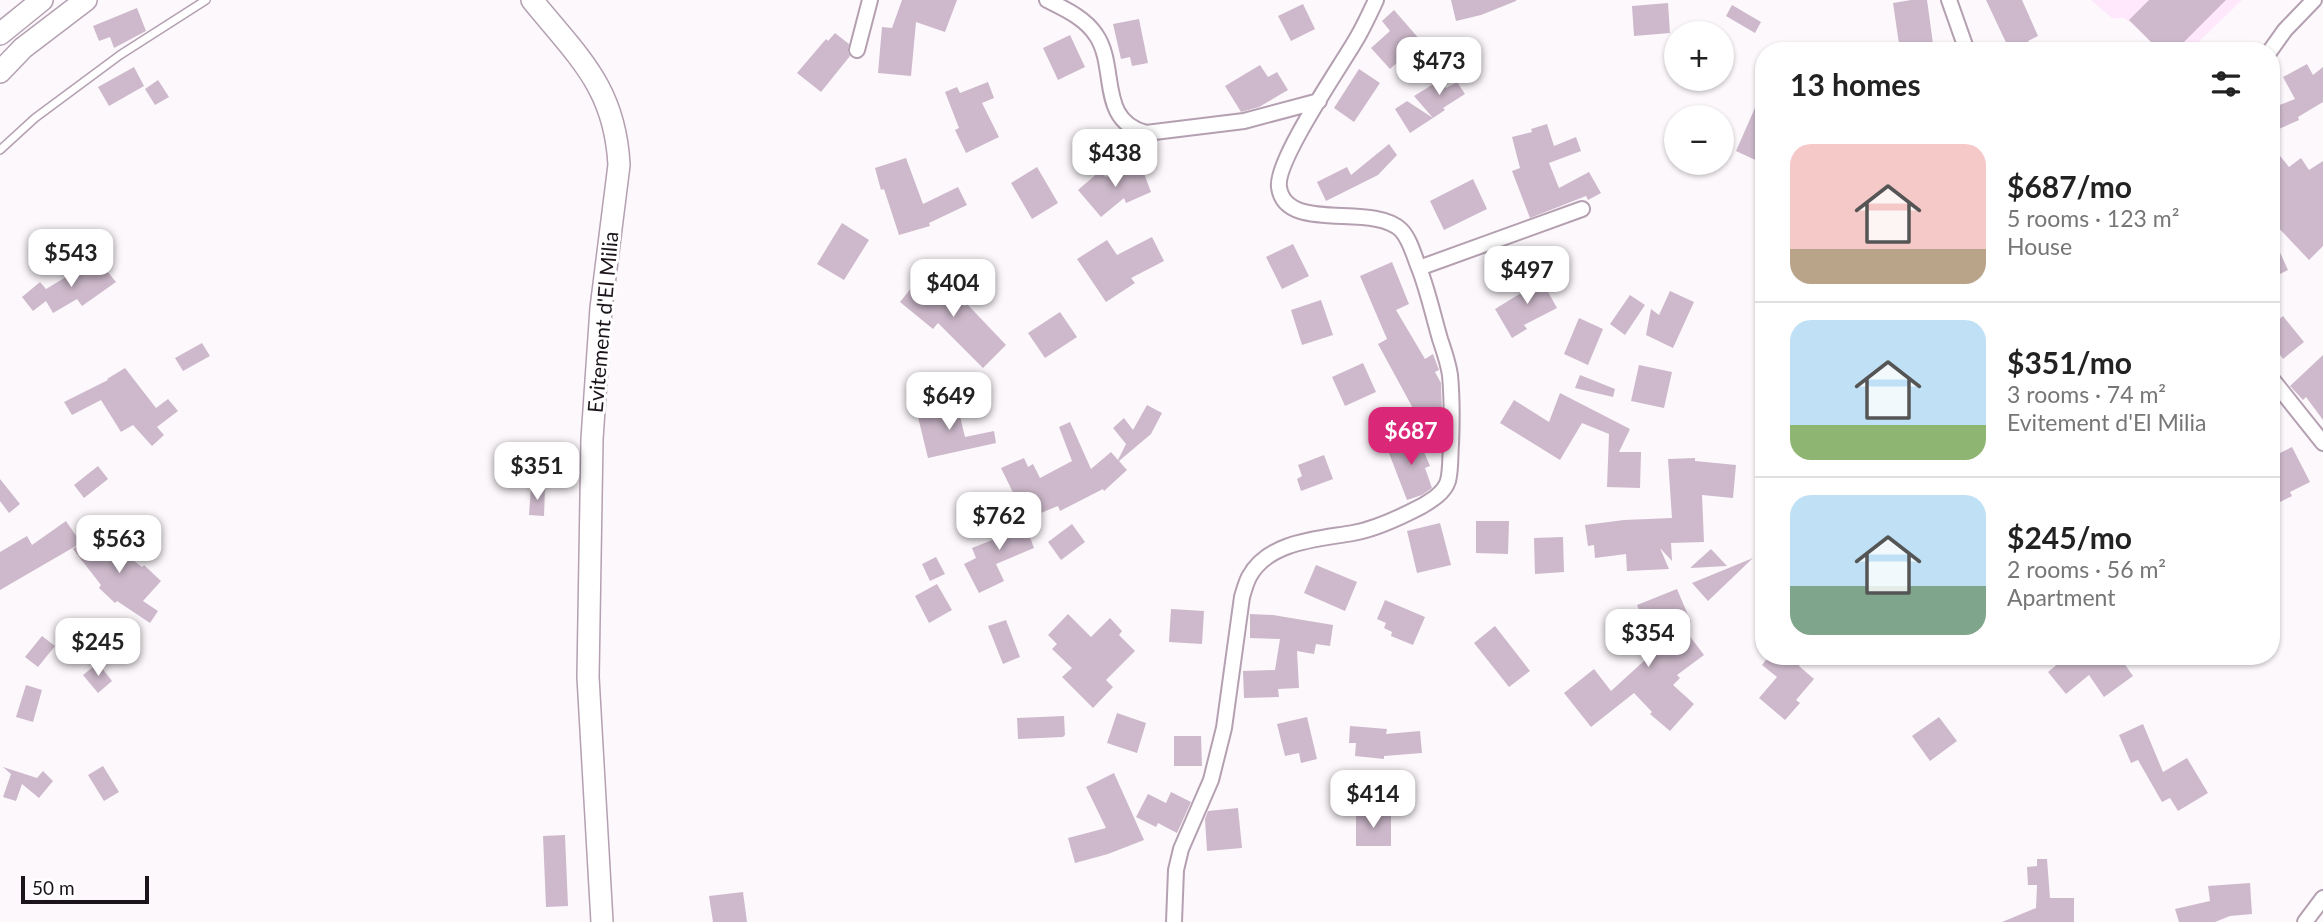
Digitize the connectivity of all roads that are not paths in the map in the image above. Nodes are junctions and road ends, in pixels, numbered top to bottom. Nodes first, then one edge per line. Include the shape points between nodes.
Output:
1 (42, 0) edge
2 (86, 0) edge
3 (206, 0) edge
4 (531, 0) edge
5 (870, 0) edge
6 (1047, 0) edge
7 (1376, 0) edge
8 (1949, 0) edge
9 (2314, 0) edge
10 (0, 34) edge
11 (1964, 42) edge
12 (2276, 42) edge
13 (857, 50) dead end
14 (0, 72) edge
15 (1319, 101) junction
16 (0, 150) edge
17 (1582, 209) dead end
18 (1419, 268) junction
19 (2280, 389) edge
20 (2323, 443) edge
21 (2323, 898) edge
22 (602, 922) edge
23 (1174, 922) edge
24 (2305, 922) edge

1 - 10 main road
2 - 14 main road via 23,48
3 - 16 lane via 109,63
4 - 22 main road, Evitement d'El Milia via 592,74 613,117 618,141 592,439 588,677
5 - 13 street
6 - 15 street via 1072,13 1096,35 1106,56 1112,99 1124,120 1138,131 1244,121
7 - 15 street
8 - 11 street
9 - 12 street
15 - 18 street via 1280,177 1284,200 1308,214 1364,216 1392,223 1402,230
17 - 18 street
18 - 23 street via 1450,375 1447,483 1430,501 1396,518 1272,554 1249,576 1224,728 1211,780 1176,870
19 - 20 street
21 - 24 street

